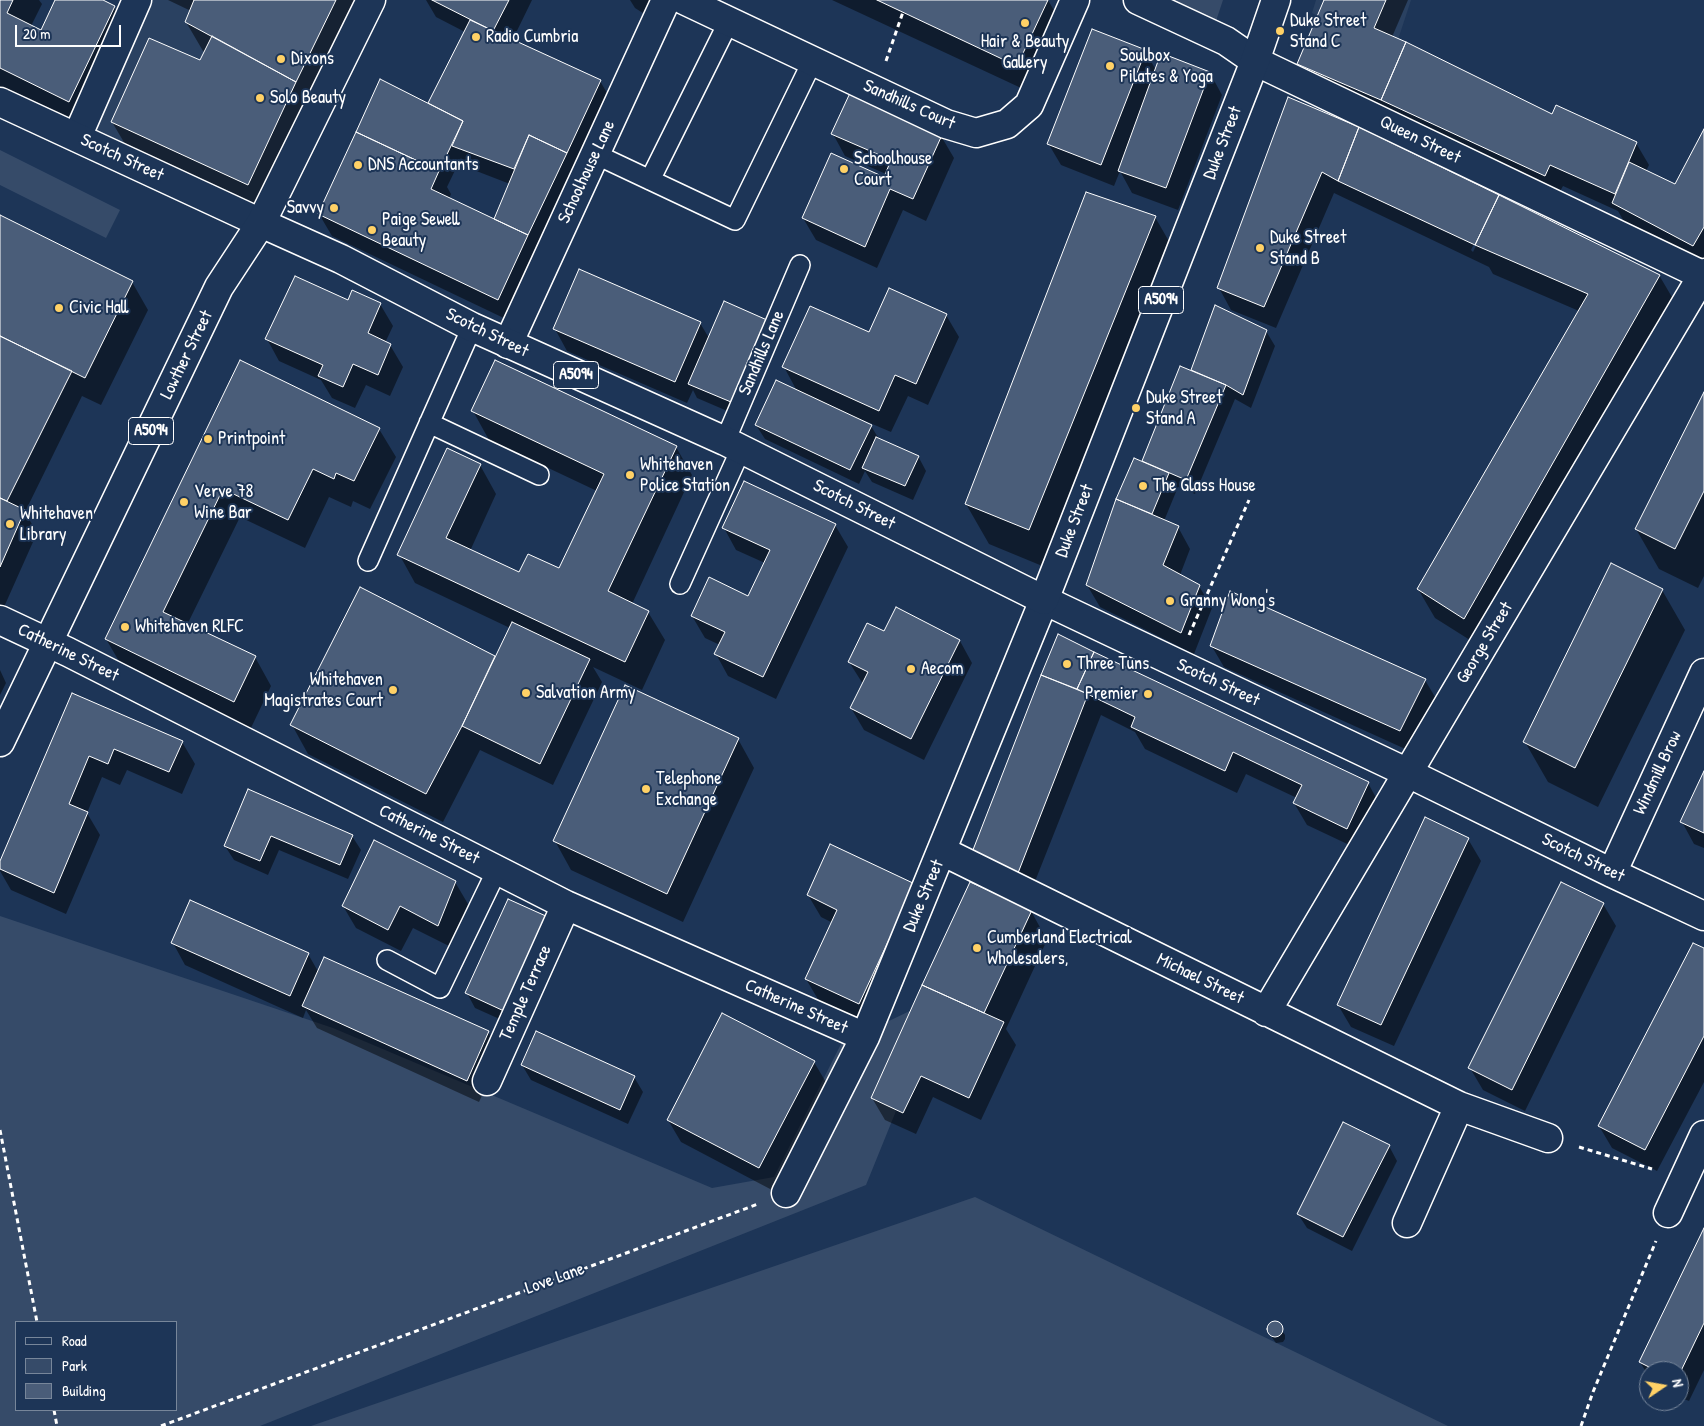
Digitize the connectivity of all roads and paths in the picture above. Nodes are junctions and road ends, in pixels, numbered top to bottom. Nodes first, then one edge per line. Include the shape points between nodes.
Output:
1 (137, 0) edge
2 (371, 0) edge
3 (666, 0) edge
4 (684, 0) edge
5 (1075, 0) edge
6 (1138, 0) edge
7 (1276, 0) edge
8 (904, 12) dead end
9 (729, 21) junction
10 (813, 60) junction
11 (1255, 60) junction
12 (875, 90) junction
13 (0, 102) edge
14 (77, 137) junction
15 (595, 154) junction
16 (650, 180) junction
17 (260, 223) junction
18 (800, 265) dead end
19 (1704, 275) edge
20 (472, 327) junction
21 (508, 344) junction
22 (429, 423) junction
23 (733, 445) junction
24 (539, 476) dead end
25 (1249, 500) dead end
26 (368, 561) dead end
27 (680, 584) dead end
28 (1044, 600) junction
29 (0, 620) edge
30 (48, 643) junction
31 (1176, 663) junction
32 (1704, 673) edge
33 (0, 742) edge
34 (1408, 773) junction
35 (942, 851) junction
36 (497, 870) junction
37 (1612, 873) junction
38 (566, 905) junction
39 (1704, 916) edge
40 (387, 960) dead end
41 (1266, 1012) junction
42 (865, 1038) junction
43 (487, 1081) dead end
44 (1459, 1106) junction
45 (0, 1130) edge
46 (1704, 1135) edge
47 (1548, 1138) joint
48 (1694, 1182) edge
49 (786, 1193) joint
50 (1668, 1213) joint
51 (1408, 1223) dead end
52 (37, 1321) edge
53 (54, 1411) edge
54 (58, 1426) edge
55 (161, 1426) edge
56 (1581, 1426) edge

1 - 14 street
2 - 17 street, Lowther Street / A5094
3 - 15 street, Schoolhouse Lane
4 - 9 street, Sandhills Court
5 - 12 street, Sandhills Court via 1029,105 1007,124 976,133 946,124
6 - 11 street, Queen Street via 1226,42
7 - 11 street, Duke Street / A5094
8 - 12 path
9 - 10 street, Sandhills Court
9 - 16 lane
10 - 12 street, Sandhills Court
10 - 16 lane via 735,220
11 - 19 street, Queen Street
11 - 28 street, Duke Street / A5094
13 - 14 street, Scotch Street
14 - 17 street, Scotch Street
15 - 16 lane
15 - 21 street, Schoolhouse Lane
17 - 20 street, Scotch Street / A5094 via 342,258
17 - 30 street, Lowther Street / A5094 via 219,287
18 - 23 lane, Sandhills Lane
19 - 34 street, George Street
20 - 21 street, Scotch Street / A5094
20 - 22 lane
21 - 23 street, Scotch Street / A5094
22 - 24 lane
22 - 26 lane
23 - 27 lane, Sandhills Lane
23 - 28 street, Scotch Street / A5094
25 - 31 path
28 - 31 street, Scotch Street
28 - 35 street, Duke Street
29 - 30 street, Catherine Street
30 - 33 street, Lowther Street / A5094
30 - 36 street, Catherine Street
31 - 34 street, Scotch Street
32 - 37 street, Windmill Brow
34 - 37 street, Scotch Street
34 - 41 street, George Street
35 - 41 street, Michael Street
35 - 42 street, Duke Street
36 - 38 street, Catherine Street
36 - 40 lane via 440,988
37 - 39 street, Scotch Street
38 - 42 street, Catherine Street
38 - 43 street, Temple Terrace
41 - 44 street, Michael Street
42 - 49 street
44 - 47 street, Michael Street
44 - 51 street
45 - 52 path
46 - 48 street
47 - 48 path
48 - 50 street
49 - 55 path, Love Lane
50 - 56 path
53 - 54 path

